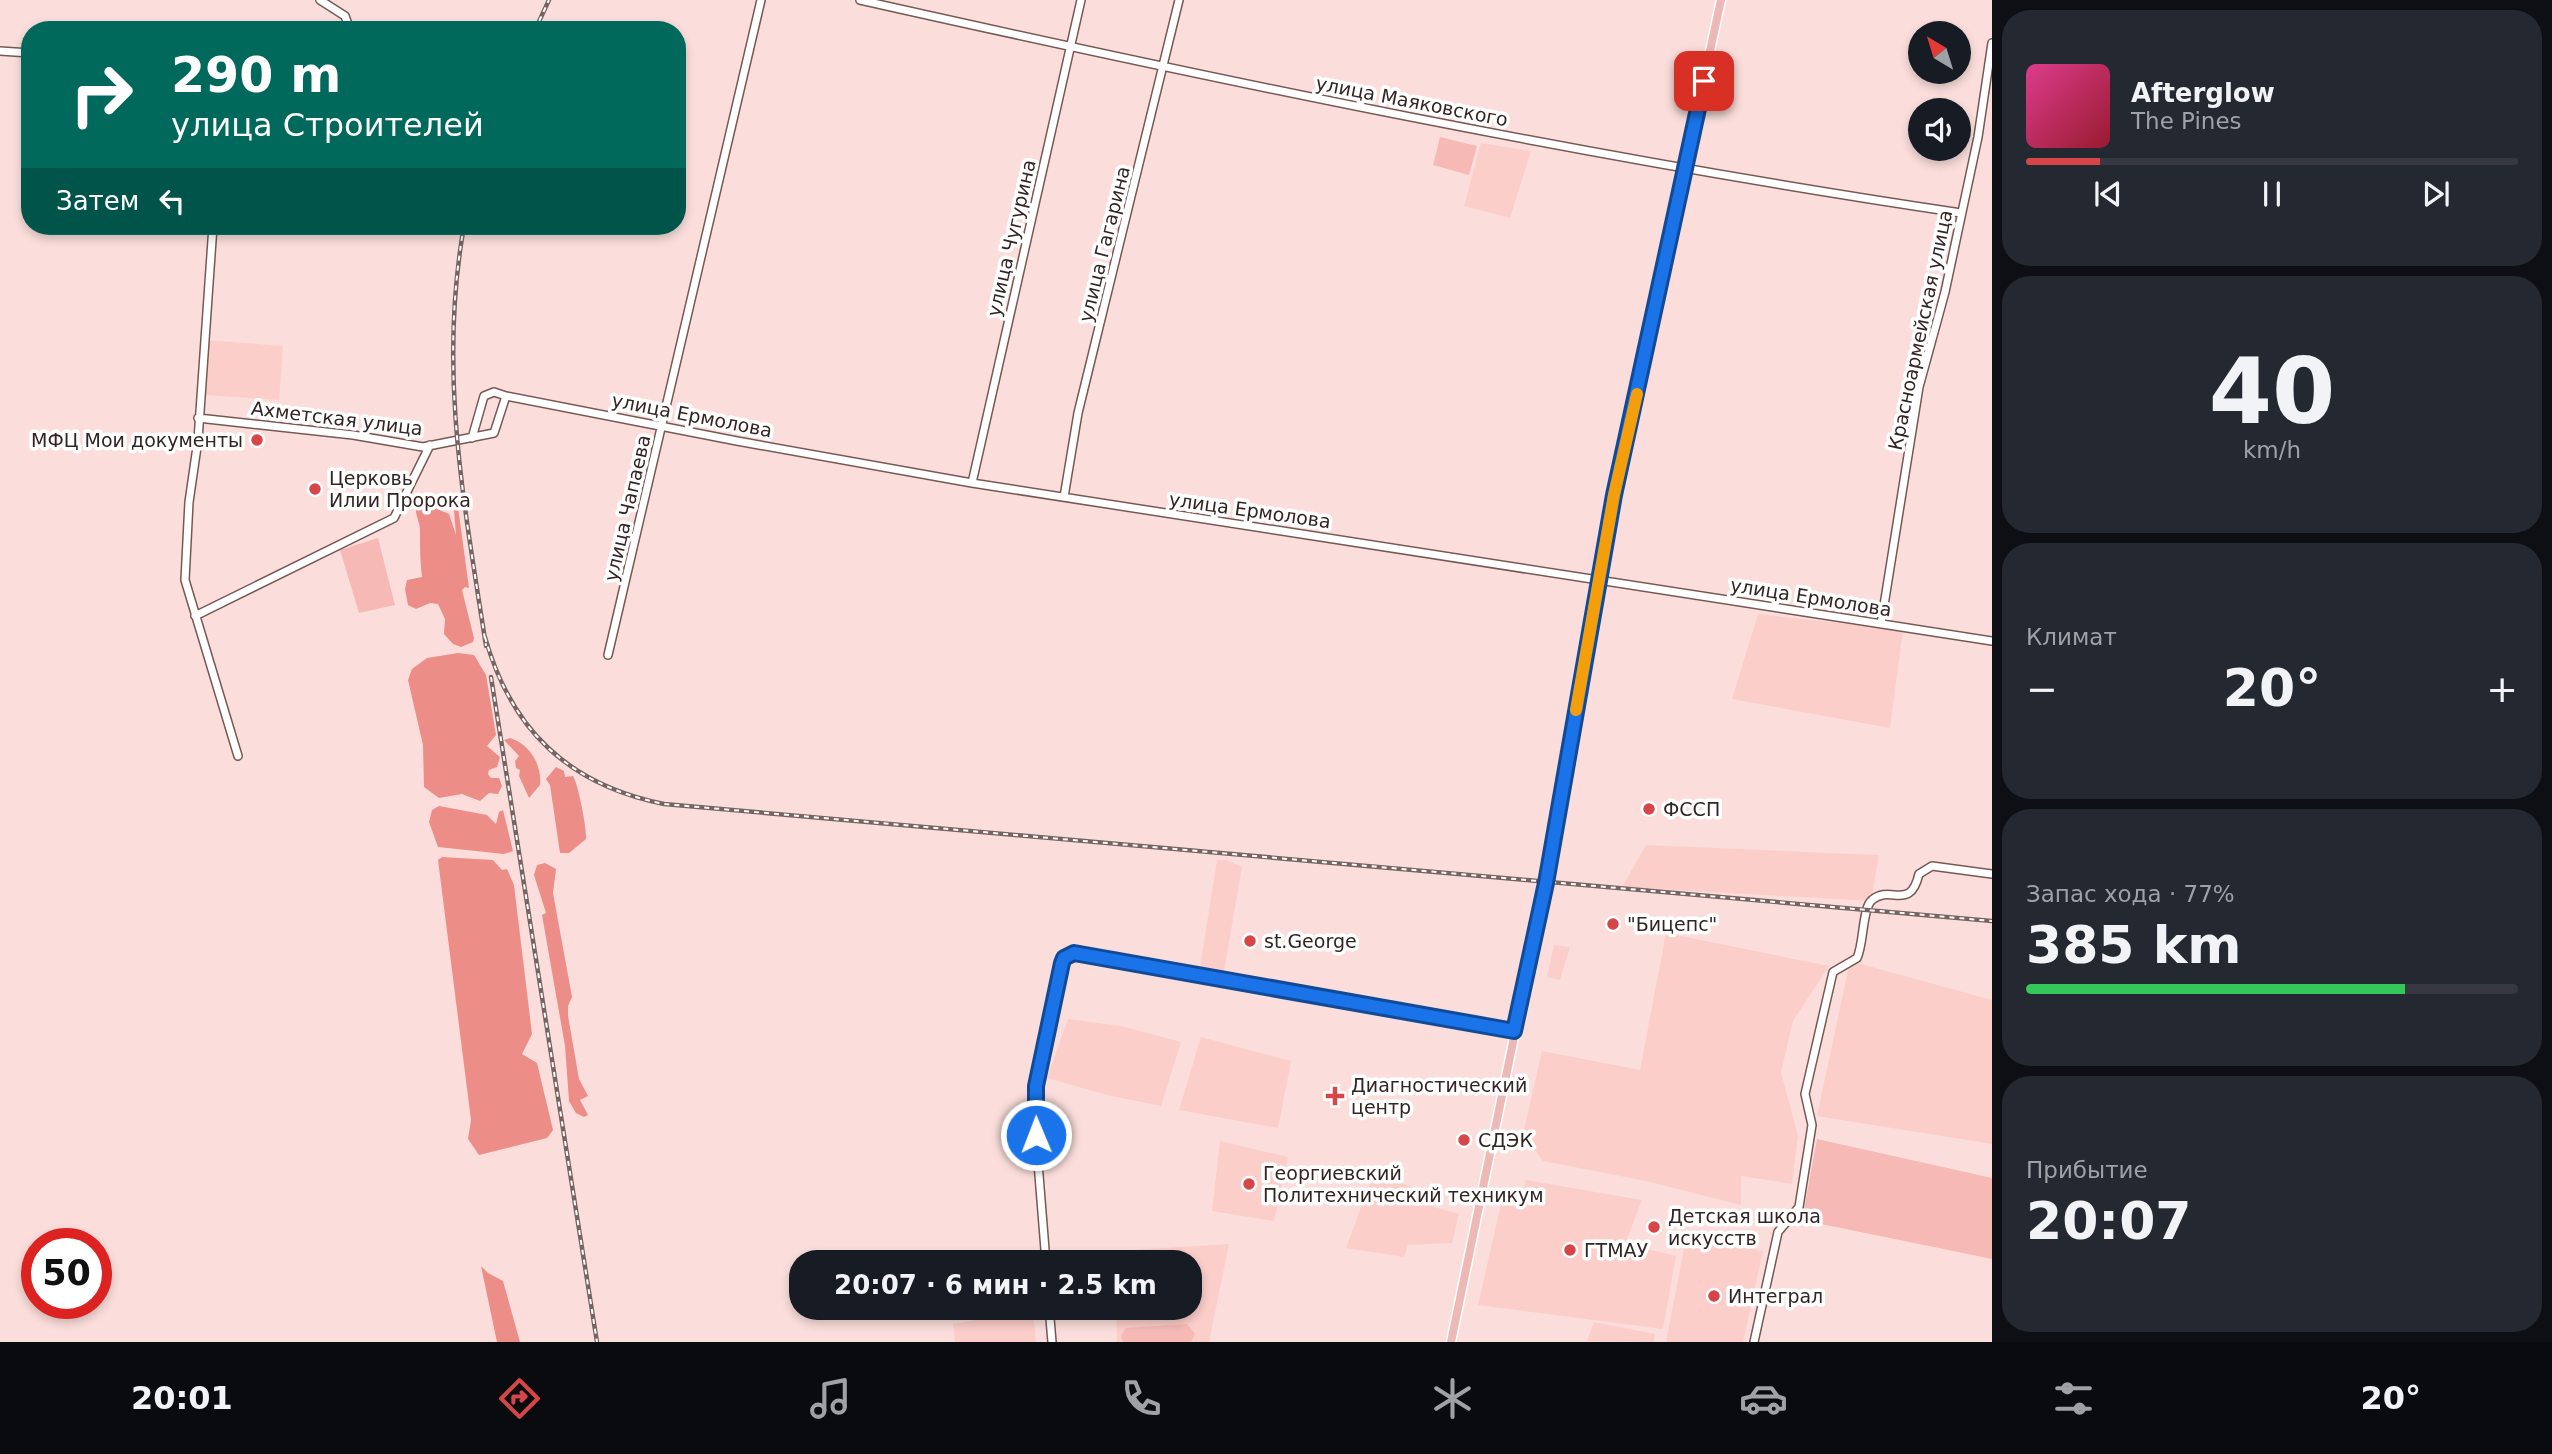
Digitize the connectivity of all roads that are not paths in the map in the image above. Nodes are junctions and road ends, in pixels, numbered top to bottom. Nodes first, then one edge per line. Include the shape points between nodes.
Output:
1 (320, 0) edge
2 (761, 0) edge
3 (860, 0) edge
4 (1081, 0) edge
5 (1180, 0) edge
6 (1721, 0) edge
7 (347, 21) edge
8 (1992, 43) edge
9 (1070, 47) junction
10 (0, 51) edge
11 (21, 52) edge
12 (1164, 66) junction
13 (1685, 169) junction
14 (1961, 213) junction
15 (213, 235) edge
16 (506, 396) junction
17 (198, 418) junction
18 (662, 426) junction
19 (472, 438) junction
20 (430, 445) junction
21 (972, 482) junction
22 (1064, 497) junction
23 (1599, 579) junction
24 (195, 616) junction
25 (1881, 624) junction
26 (1992, 640) edge
27 (608, 654) dead end
28 (239, 756) dead end
29 (1992, 874) edge
30 (1514, 1031) junction
31 (1045, 1250) edge
32 (1050, 1320) edge
33 (1052, 1342) edge
34 (1451, 1342) edge
35 (1754, 1342) edge

1 - 7 street
2 - 18 street, улица Чапаева
3 - 9 street, улица Маяковского
4 - 9 street, улица Чугурина
5 - 12 street, улица Гагарина
6 - 13 main road
8 - 14 street, Красноармейская улица
9 - 12 street, улица Маяковского
9 - 21 street, улица Чугурина
10 - 11 street
12 - 13 street, улица Маяковского via 1393,115
12 - 22 street, улица Гагарина via 1078,413
13 - 14 street, улица Маяковского
13 - 23 main road
14 - 25 street, Красноармейская улица via 1919,387
15 - 17 street
16 - 18 street, улица Ермолова
16 - 19 street via 494,432
16 - 19 street via 491,392 484,396
17 - 20 street, Ахметская улица
17 - 24 street via 185,580
18 - 21 street, улица Ермолова
18 - 27 street, улица Чапаева
19 - 20 street, Ахметская улица
20 - 24 street via 394,518
21 - 22 street, улица Ермолова
22 - 23 street, улица Ермолова
23 - 25 street, улица Ермолова
23 - 30 main road via 1546,883
24 - 28 street
25 - 26 street, улица Ермолова
29 - 35 street via 1932,866 1924,868 1910,893 1876,897 1868,904 1857,958 1837,967 1831,978 1805,1094 1812,1125 1798,1207 1778,1231
30 - 31 street via 1068,954 1036,1086
30 - 34 main road
32 - 33 street

